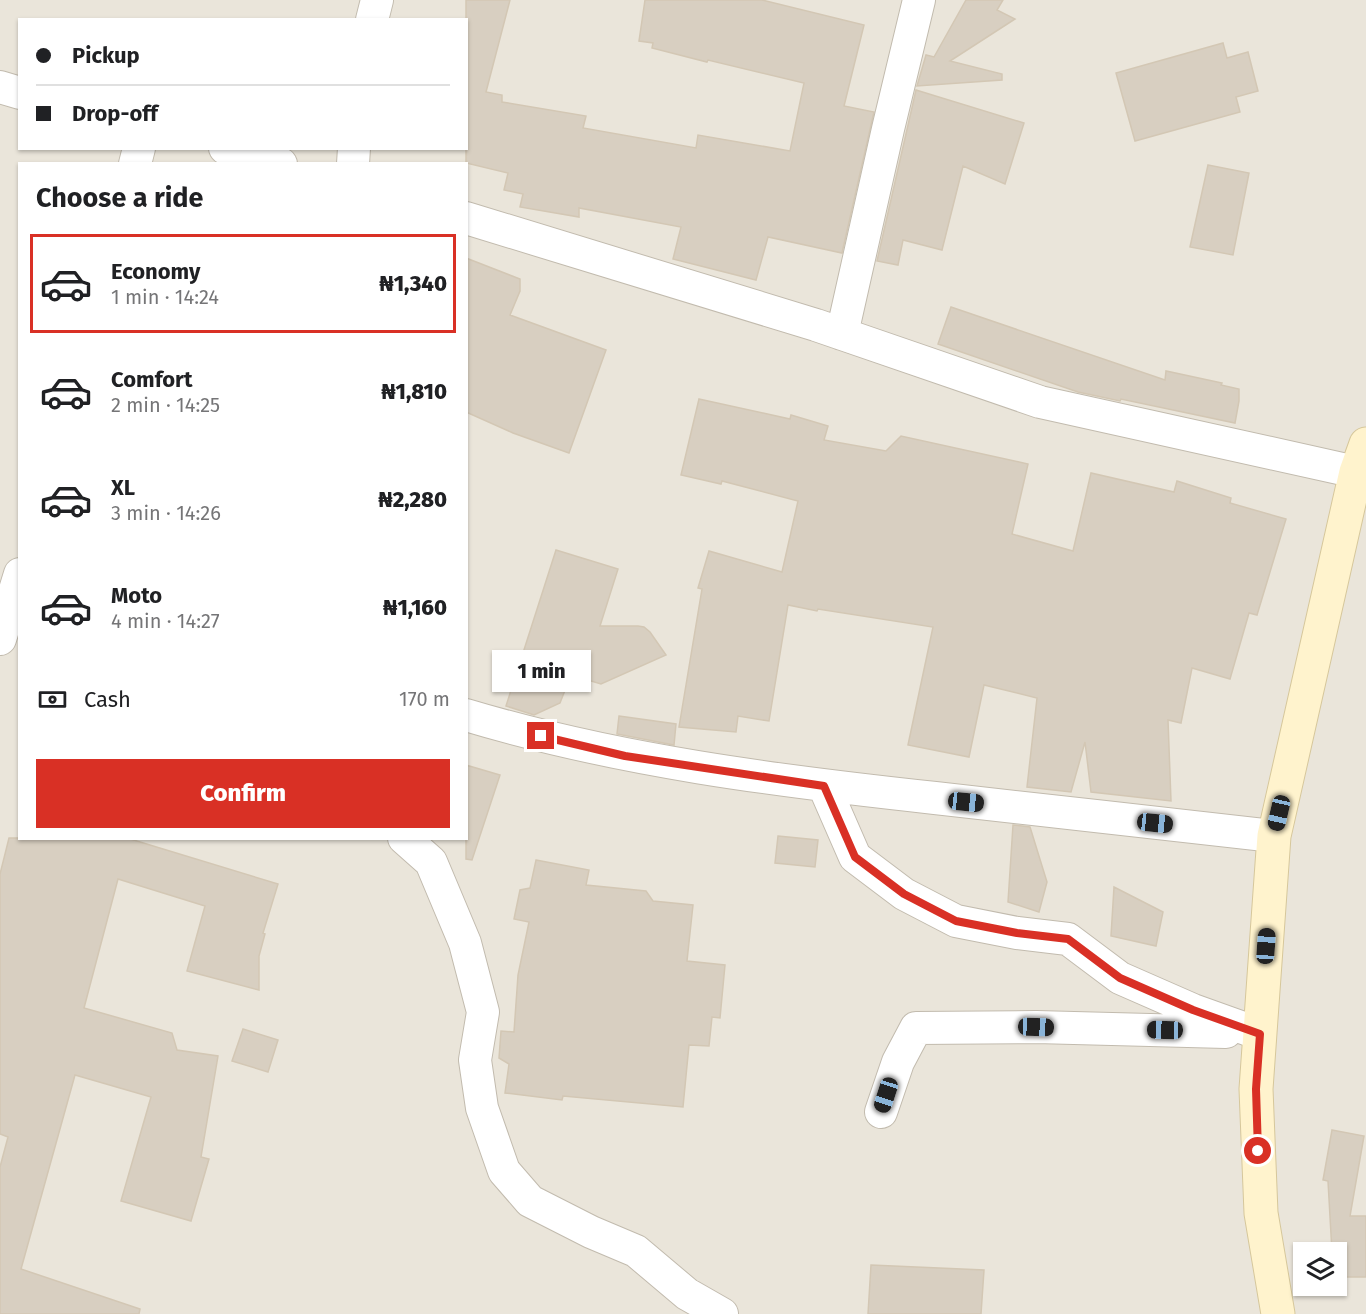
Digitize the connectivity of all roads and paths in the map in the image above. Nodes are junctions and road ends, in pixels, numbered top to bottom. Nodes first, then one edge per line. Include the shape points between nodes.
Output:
1 (377, 0) edge
2 (919, 0) edge
3 (372, 18) edge
4 (0, 87) edge
5 (18, 92) edge
6 (232, 150) edge
7 (274, 162) edge
8 (468, 219) edge
9 (842, 334) junction
10 (1361, 458) edge
11 (17, 590) edge
12 (0, 639) edge
13 (468, 716) edge
14 (824, 786) junction
15 (1274, 836) junction
16 (406, 840) edge
17 (1257, 1033) junction
18 (881, 1112) dead end
19 (722, 1314) edge
20 (1278, 1314) edge

1 - 3 street
2 - 9 street
4 - 5 street
6 - 7 street
8 - 9 street
9 - 10 street via 1040,402
10 - 15 street
11 - 12 street
13 - 14 street via 625,756
14 - 15 street
14 - 17 street via 855,857 904,894 956,921 1068,939 1120,978
15 - 17 street
16 - 19 street via 431,862 465,943 483,1012 475,1060 482,1108 504,1172 530,1201 636,1251 687,1294
17 - 18 street via 916,1028 898,1062
17 - 20 street via 1261,1213

